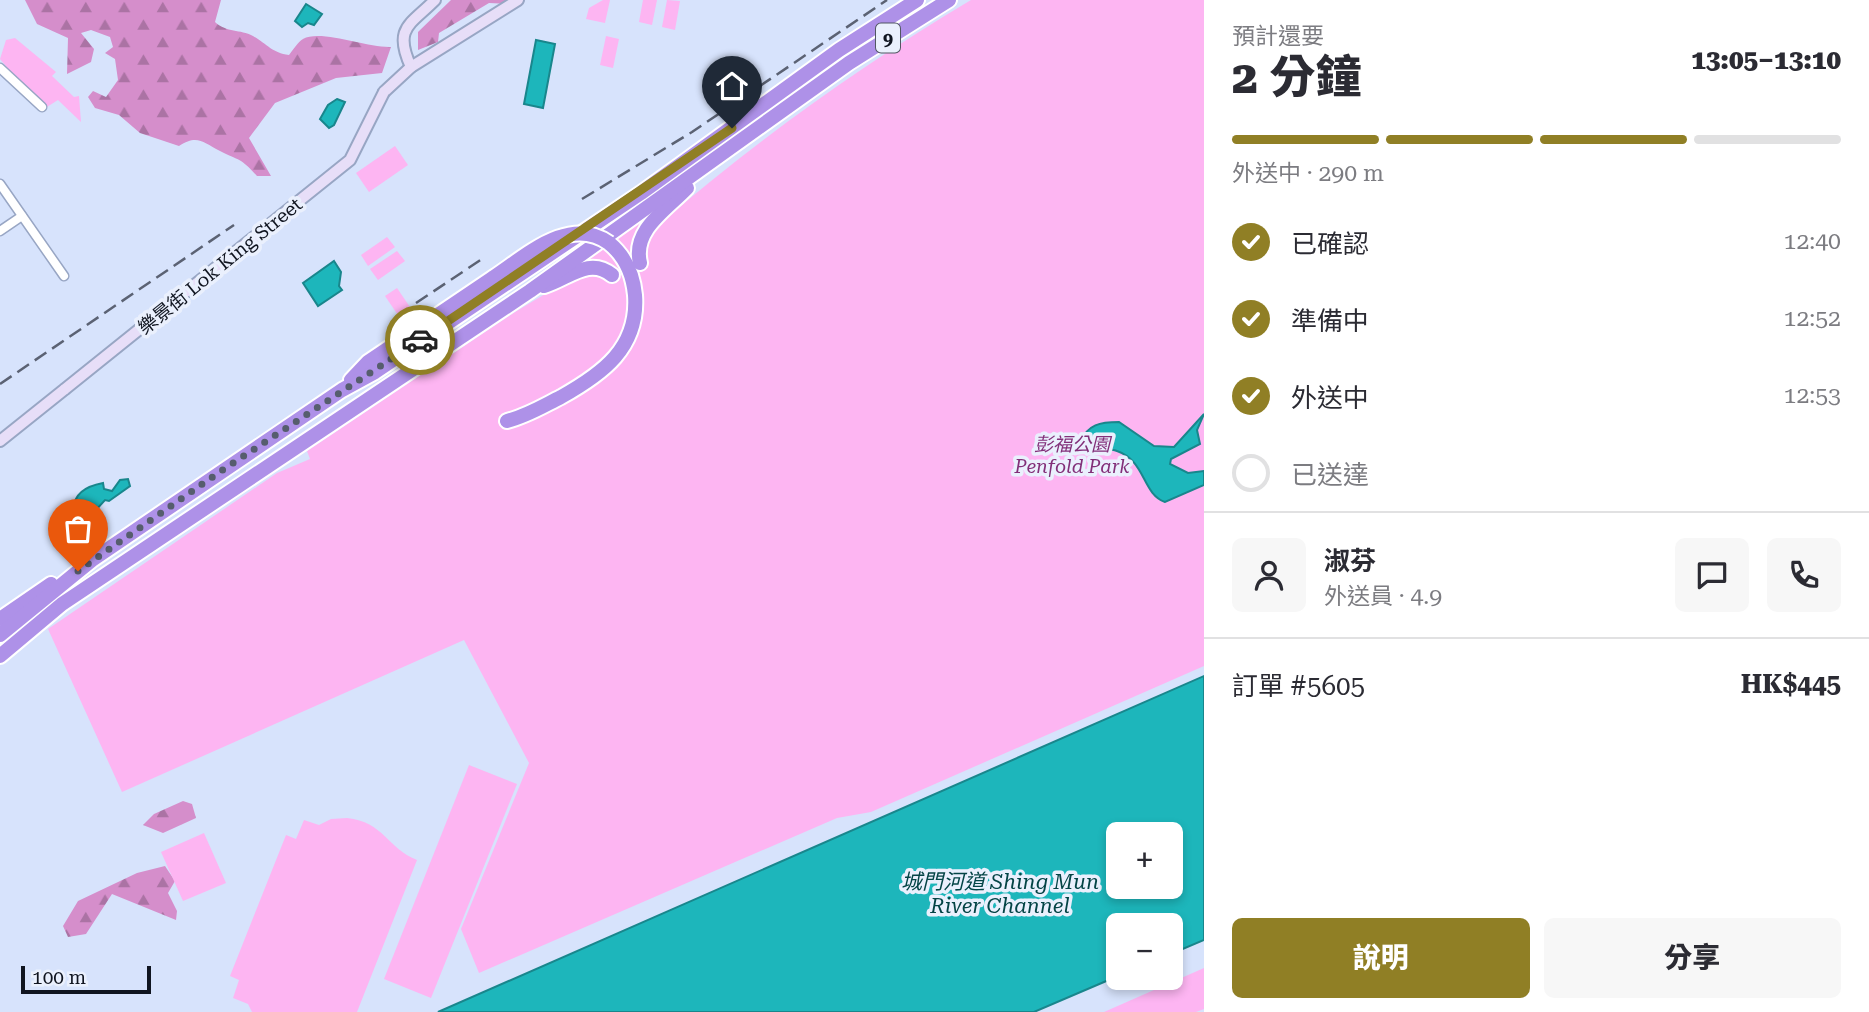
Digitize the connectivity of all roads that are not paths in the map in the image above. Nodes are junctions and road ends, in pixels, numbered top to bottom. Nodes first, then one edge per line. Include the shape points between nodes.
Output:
1 (435, 0) edge
2 (518, 0) edge
3 (917, 0) edge
4 (949, 0) edge
5 (411, 67) junction
6 (0, 68) edge
7 (42, 107) dead end
8 (702, 171) junction
9 (0, 184) edge
10 (22, 216) junction
11 (0, 231) edge
12 (640, 263) dead end
13 (612, 275) dead end
14 (64, 276) dead end
15 (530, 290) junction
16 (342, 390) junction
17 (507, 421) dead end
18 (0, 441) edge
19 (92, 560) junction
20 (0, 619) edge
21 (0, 635) edge
22 (0, 656) edge

1 - 5 street via 407,24 403,34
2 - 5 street, 樂景街 Lok King Street
3 - 16 highway, 9 via 797,79 641,193
4 - 8 highway, 9 via 849,63
5 - 18 street, 樂景街 Lok King Street, bridge via 384,92 350,160
6 - 7 street
8 - 12 highway via 640,237
8 - 15 highway, 9
9 - 10 street
10 - 11 street
10 - 14 street
13 - 15 highway via 586,266
15 - 22 highway, 9 via 62,604
16 - 17 highway, bridge via 368,362 541,246 568,234 594,235 618,251 633,284 633,324 618,356 589,381 528,415
16 - 19 highway, 9
19 - 20 highway
19 - 21 highway, 9

